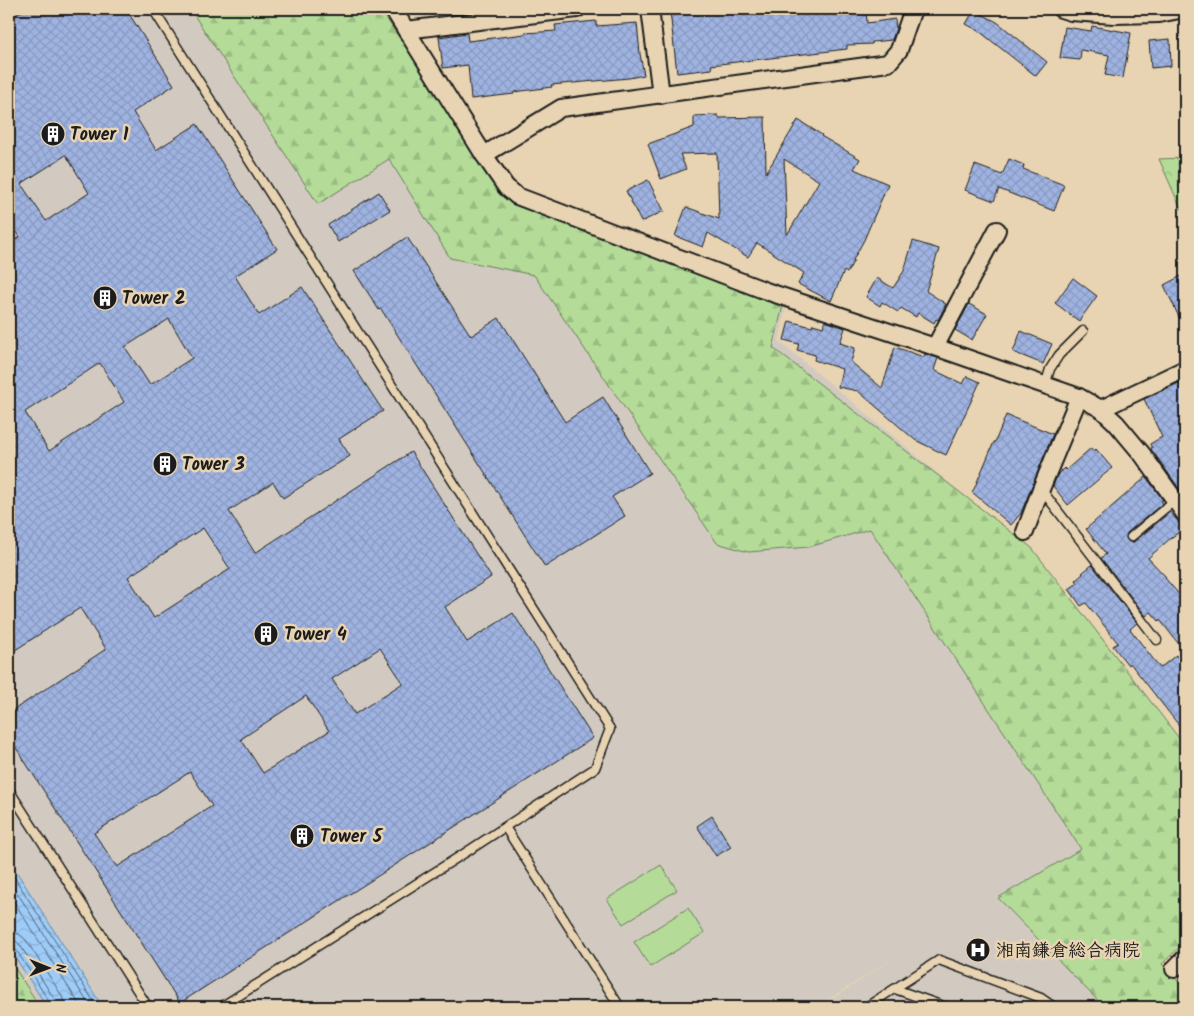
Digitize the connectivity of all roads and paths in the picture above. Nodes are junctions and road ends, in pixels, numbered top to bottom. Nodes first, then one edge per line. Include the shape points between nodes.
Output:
1 (153, 9) edge
2 (393, 9) edge
3 (577, 9) edge
4 (650, 9) edge
5 (913, 9) edge
6 (1061, 9) edge
7 (1184, 9) edge
8 (406, 30) junction
9 (661, 95) junction
10 (484, 155) junction
11 (997, 230) dead end
12 (1083, 332) dead end
13 (935, 347) junction
14 (1185, 368) edge
15 (1045, 386) junction
16 (1079, 397) junction
17 (1102, 409) junction
18 (1041, 488) junction
19 (1174, 500) junction
20 (1185, 514) edge
21 (1025, 532) dead end
22 (1131, 537) dead end
23 (1158, 640) dead end
24 (9, 790) edge
25 (505, 826) junction
26 (895, 989) junction
27 (1051, 1006) edge
28 (148, 1007) edge
29 (221, 1007) edge
30 (620, 1007) edge
31 (866, 1007) edge
32 (946, 1007) edge

1 - 25 lane via 610,729 595,768
2 - 8 street
3 - 8 street
4 - 9 street
5 - 9 street via 899,50 888,63
6 - 7 street via 1114,15 1158,14
8 - 10 street
9 - 10 street via 561,108
10 - 13 street via 506,187 517,196 766,292
11 - 13 street
12 - 15 lane via 1059,355
13 - 15 street
14 - 17 street
15 - 16 street
16 - 17 street
16 - 18 street
17 - 19 street via 1142,454
18 - 21 street
18 - 23 lane
19 - 20 street
19 - 22 lane
24 - 28 lane
25 - 29 lane
25 - 30 lane
26 - 27 lane via 939,960 1041,998
26 - 31 lane
26 - 32 lane

